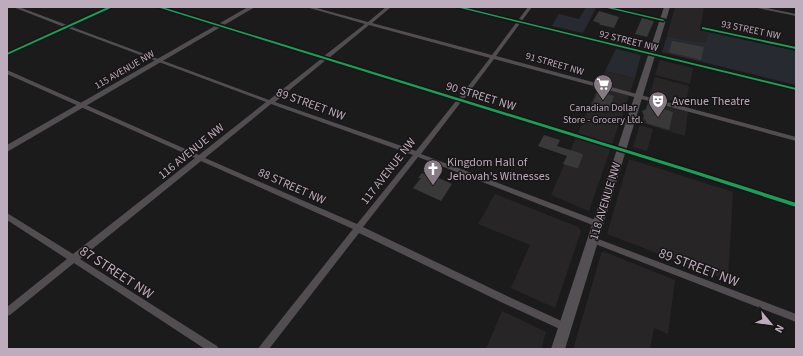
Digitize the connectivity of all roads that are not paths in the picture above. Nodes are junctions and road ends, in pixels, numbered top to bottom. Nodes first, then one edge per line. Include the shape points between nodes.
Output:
1 (15, 7) edge
2 (111, 7) edge
3 (159, 7) edge
4 (252, 7) edge
5 (308, 7) edge
6 (389, 7) edge
7 (458, 7) edge
8 (530, 7) edge
9 (605, 7) edge
10 (667, 7) edge
11 (755, 7) edge
12 (796, 15) edge
13 (663, 20) junction
14 (519, 22) junction
15 (368, 24) junction
16 (220, 26) junction
17 (67, 27) junction
18 (703, 28) dead end
19 (796, 48) edge
20 (7, 54) edge
21 (652, 54) junction
22 (493, 56) junction
23 (324, 59) junction
24 (160, 61) junction
25 (7, 72) edge
26 (796, 89) edge
27 (638, 96) junction
28 (460, 100) junction
29 (270, 102) junction
30 (82, 105) junction
31 (796, 139) edge
32 (7, 148) edge
33 (621, 150) junction
34 (416, 154) junction
35 (200, 158) junction
36 (796, 205) edge
37 (7, 216) edge
38 (598, 224) junction
39 (357, 228) junction
40 (593, 240) junction
41 (73, 259) junction
42 (7, 312) edge
43 (796, 318) edge
44 (565, 327) junction
45 (214, 349) edge
46 (263, 349) edge
47 (558, 349) edge

1 - 17 street, 89 STREET NW
2 - 17 street
3 - 16 street, 90 STREET NW
4 - 16 street, 115 AVENUE NW
5 - 15 street, 91 STREET NW
6 - 15 street, 116 AVENUE NW
7 - 14 street, 92 STREET NW
8 - 14 street, 117 AVENUE NW
9 - 13 street
10 - 13 main road, 118 AVENUE NW
11 - 12 street
13 - 21 main road, 118 AVENUE NW
14 - 21 street, 92 STREET NW
14 - 22 street, 117 AVENUE NW
15 - 22 street, 91 STREET NW
15 - 23 street, 116 AVENUE NW
16 - 23 street, 90 STREET NW
16 - 24 street, 115 AVENUE NW
17 - 20 street
17 - 24 street, 89 STREET NW
18 - 19 street, 93 STREET NW
21 - 26 street, 92 STREET NW
21 - 27 main road, 118 AVENUE NW
22 - 27 street, 91 STREET NW
22 - 28 street, 117 AVENUE NW
23 - 28 street, 90 STREET NW
23 - 29 street, 116 AVENUE NW
24 - 29 street, 89 STREET NW
24 - 30 street, 115 AVENUE NW
25 - 30 street, 88 STREET NW
27 - 31 street, 91 STREET NW
27 - 33 main road, 118 AVENUE NW
28 - 33 street, 90 STREET NW
28 - 34 street, 117 AVENUE NW
29 - 34 street, 89 STREET NW
29 - 35 street, 116 AVENUE NW
30 - 32 street, 115 AVENUE NW
30 - 35 street, 88 STREET NW
33 - 36 street, 90 STREET NW
33 - 38 main road, 118 AVENUE NW
34 - 38 street, 89 STREET NW
34 - 39 street, 117 AVENUE NW
35 - 39 street, 88 STREET NW
35 - 41 street, 116 AVENUE NW
37 - 41 street, 87 STREET NW
38 - 40 main road, 118 AVENUE NW
39 - 44 street, 88 STREET NW
39 - 46 street, 117 AVENUE NW
40 - 43 street, 89 STREET NW
40 - 44 main road, 118 AVENUE NW
41 - 42 street, 116 AVENUE NW
41 - 45 street, 87 STREET NW
44 - 47 main road, 118 AVENUE NW

